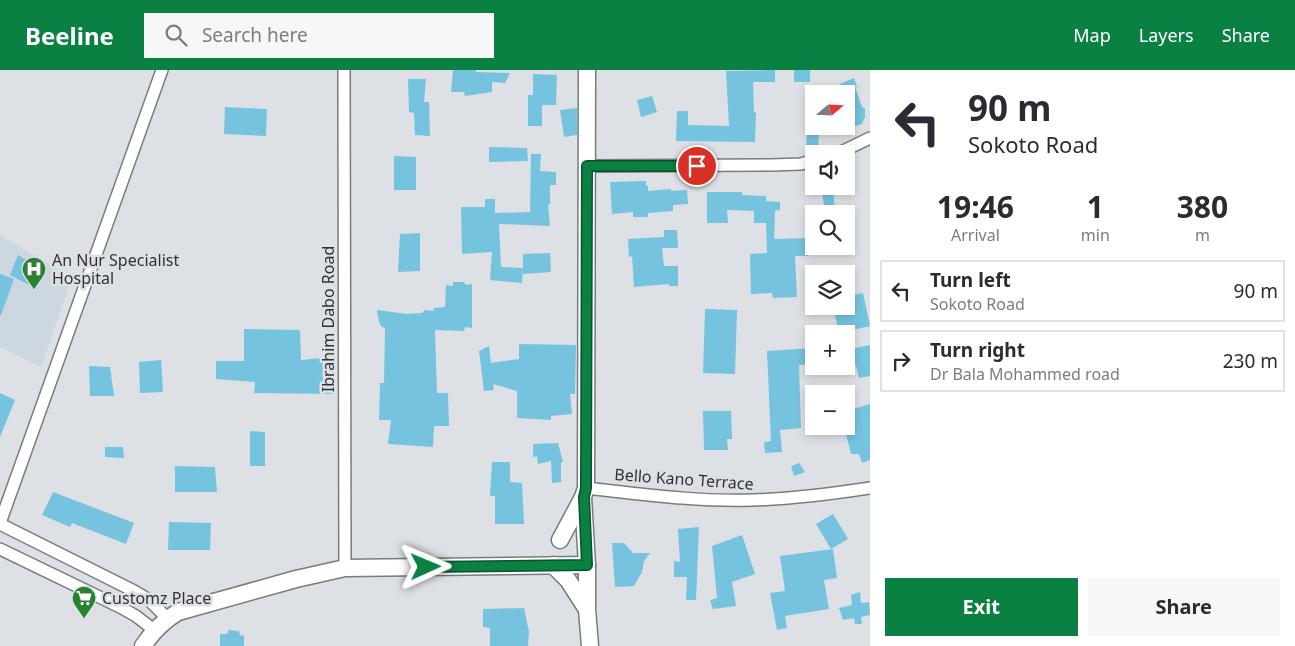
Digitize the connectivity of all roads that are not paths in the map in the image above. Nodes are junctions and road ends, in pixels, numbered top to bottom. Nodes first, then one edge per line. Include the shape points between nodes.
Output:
1 (162, 70) edge
2 (344, 70) edge
3 (587, 70) edge
4 (870, 138) edge
5 (855, 145) edge
6 (805, 163) edge
7 (587, 166) junction
8 (870, 488) edge
9 (585, 493) junction
10 (0, 524) edge
11 (560, 540) dead end
12 (0, 548) edge
13 (552, 565) junction
14 (587, 565) junction
15 (345, 568) junction
16 (587, 609) junction
17 (167, 618) junction
18 (154, 630) junction
19 (143, 646) edge
20 (590, 646) edge

1 - 10 street
2 - 15 street, Ibrahim Dabo Road
3 - 7 street
4 - 5 street
6 - 7 street
7 - 9 street
8 - 9 street, Bello Kano Terrace via 752,500
9 - 11 street
9 - 14 street
10 - 17 street via 134,591 149,600
12 - 18 street via 120,607
13 - 14 street
13 - 15 street
13 - 16 street via 568,580
14 - 16 street
15 - 17 street via 178,612
16 - 20 street
17 - 18 street
18 - 19 street

